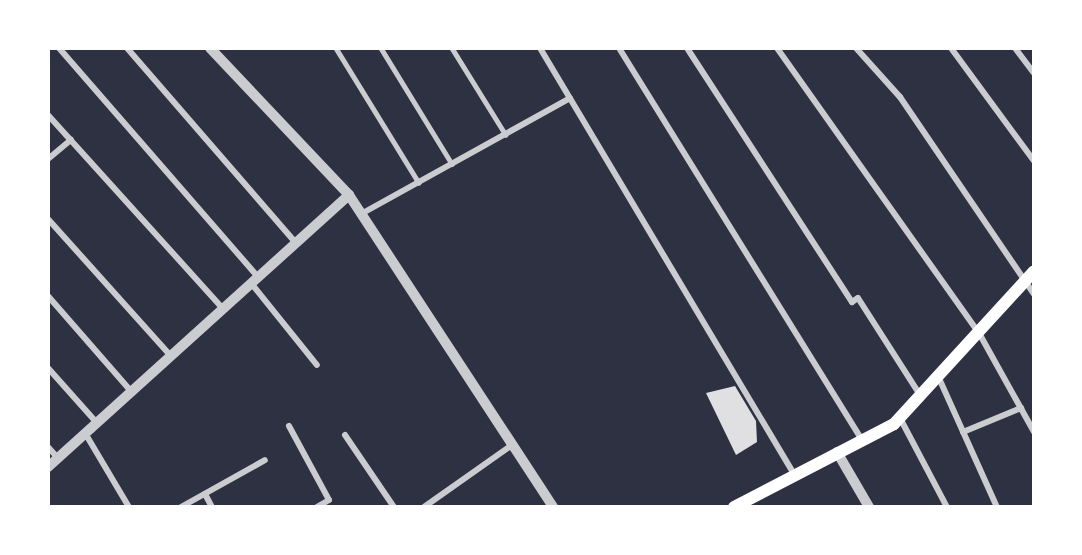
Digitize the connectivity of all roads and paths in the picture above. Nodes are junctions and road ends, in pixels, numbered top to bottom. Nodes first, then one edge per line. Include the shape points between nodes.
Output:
1 (59, 48) edge
2 (127, 48) edge
3 (210, 48) edge
4 (336, 48) edge
5 (381, 48) edge
6 (452, 48) edge
7 (540, 48) edge
8 (619, 48) edge
9 (687, 48) edge
10 (777, 48) edge
11 (856, 48) edge
12 (951, 48) edge
13 (1016, 48) edge
14 (1034, 73) edge
15 (570, 98) junction
16 (48, 115) edge
17 (506, 135) junction
18 (71, 140) junction
19 (48, 159) edge
20 (1034, 161) edge
21 (452, 164) junction
22 (419, 183) junction
23 (349, 195) junction
24 (361, 214) junction
25 (48, 219) edge
26 (296, 243) junction
27 (1034, 271) edge
28 (255, 280) junction
29 (1026, 282) junction
30 (1034, 294) edge
31 (48, 296) edge
32 (223, 309) junction
33 (979, 333) junction
34 (171, 356) junction
35 (317, 365) dead end
36 (48, 368) edge
37 (938, 376) junction
38 (131, 391) junction
39 (920, 396) junction
40 (1021, 408) junction
41 (900, 417) junction
42 (97, 423) junction
43 (289, 426) dead end
44 (963, 432) junction
45 (1034, 432) edge
46 (85, 433) junction
47 (345, 435) dead end
48 (863, 440) junction
49 (512, 445) junction
50 (48, 447) edge
51 (837, 452) junction
52 (58, 458) junction
53 (266, 460) dead end
54 (48, 467) edge
55 (795, 475) junction
56 (205, 494) junction
57 (129, 507) edge
58 (181, 507) edge
59 (213, 507) edge
60 (317, 507) edge
61 (394, 507) edge
62 (424, 507) edge
63 (553, 507) edge
64 (734, 507) edge
65 (869, 507) edge
66 (947, 507) edge
67 (997, 507) edge

1 - 28 street
2 - 26 street
3 - 23 street
4 - 22 lane
5 - 21 lane
6 - 17 lane
7 - 15 street
8 - 48 street
9 - 39 street via 852,302 858,298
10 - 33 street
11 - 29 street via 900,97
12 - 20 street
13 - 14 street
15 - 17 street
15 - 55 street
16 - 18 street
17 - 21 street
18 - 19 street
18 - 32 street
21 - 22 street
22 - 24 street
23 - 24 street
23 - 26 street
24 - 49 street
25 - 34 street
26 - 28 street
27 - 29 main road
28 - 32 street
28 - 35 street
29 - 30 street
29 - 33 main road
31 - 38 street
32 - 34 street
33 - 37 main road
33 - 40 street
34 - 38 street
36 - 42 street
37 - 39 main road
37 - 44 street
38 - 42 street
39 - 41 main road
40 - 44 street
40 - 45 street
41 - 48 main road
41 - 66 street
42 - 46 street
43 - 60 street via 329,500
44 - 67 street
46 - 52 street
46 - 57 street
47 - 61 street
48 - 51 main road
49 - 62 street
49 - 63 street
50 - 52 street
51 - 55 main road
51 - 65 street
52 - 54 street
53 - 56 street
55 - 64 main road
56 - 58 street
56 - 59 street

